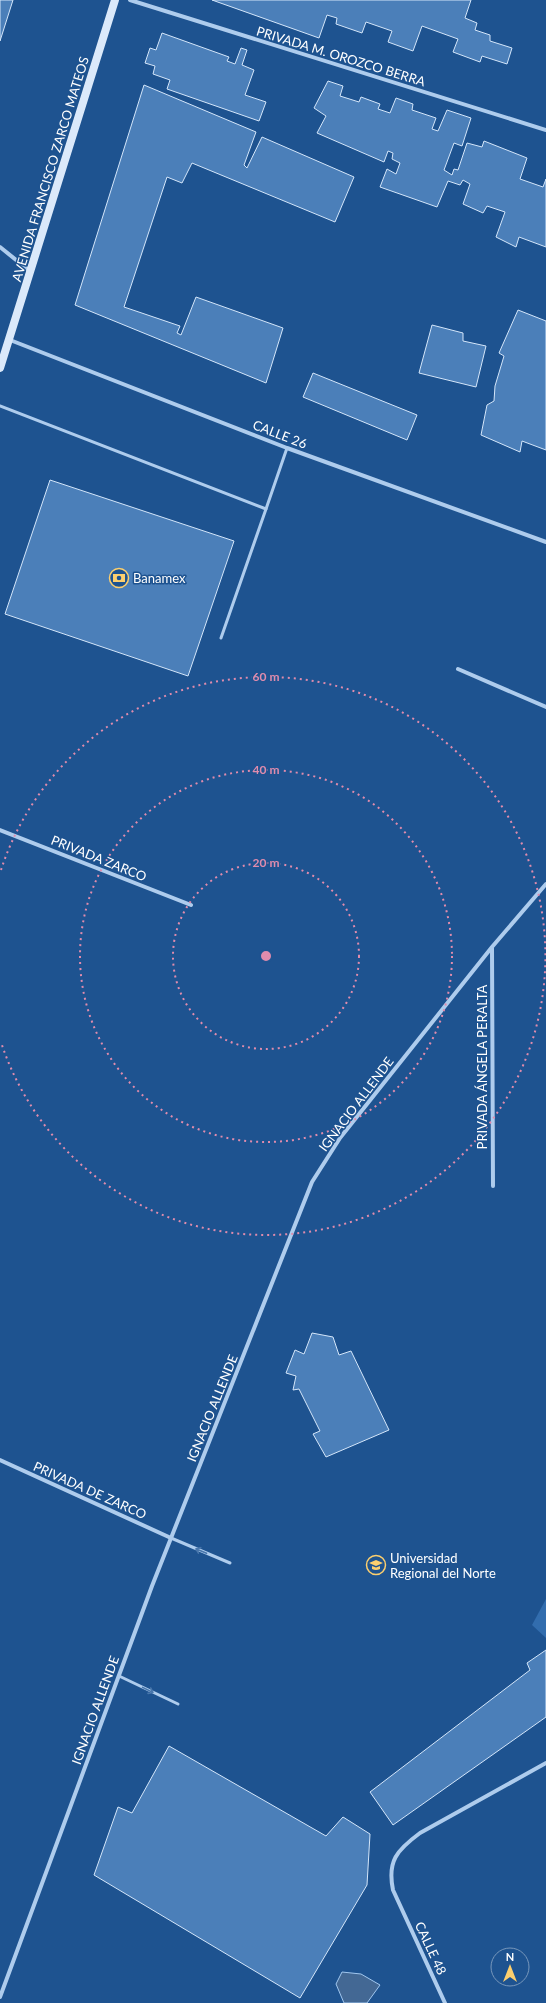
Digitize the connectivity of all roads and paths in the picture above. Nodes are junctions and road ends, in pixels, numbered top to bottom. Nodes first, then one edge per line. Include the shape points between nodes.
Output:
1 (115, 0) edge
2 (130, 0) edge
3 (546, 130) edge
4 (0, 248) edge
5 (31, 272) junction
6 (10, 340) junction
7 (0, 368) edge
8 (0, 406) edge
9 (287, 448) junction
10 (266, 508) junction
11 (546, 542) edge
12 (221, 638) dead end
13 (458, 669) dead end
14 (546, 707) edge
15 (0, 830) edge
16 (546, 884) edge
17 (190, 905) dead end
18 (492, 947) junction
19 (493, 1186) dead end
20 (0, 1460) edge
21 (171, 1538) junction
22 (230, 1563) dead end
23 (119, 1676) junction
24 (178, 1704) dead end
25 (546, 1763) edge
26 (0, 1997) edge
27 (445, 2003) edge

1 - 5 main road, AVENIDA FRANCISCO ZARCO MATEOS
2 - 3 street, PRIVADA M. OROZCO BERRA
4 - 5 street
5 - 6 main road, AVENIDA FRANCISCO ZARCO MATEOS
6 - 7 main road, AVENIDA FRANCISCO ZARCO MATEOS
6 - 9 street, CALLE 26
8 - 10 lane
9 - 10 lane
9 - 11 street, CALLE 26
10 - 12 lane
13 - 14 street
15 - 17 street, PRIVADA ZARCO
16 - 18 street, IGNACIO ALLENDE
18 - 19 street, PRIVADA ÁNGELA PERALTA
18 - 21 street, IGNACIO ALLENDE via 340,1138 312,1182
20 - 21 street, PRIVADA DE ZARCO
22 -> 21 lane
21 - 23 street, IGNACIO ALLENDE
23 -> 24 lane
23 - 26 street, IGNACIO ALLENDE
25 - 27 street, CALLE 48 via 420,1833 406,1843 395,1858 391,1871 393,1890

